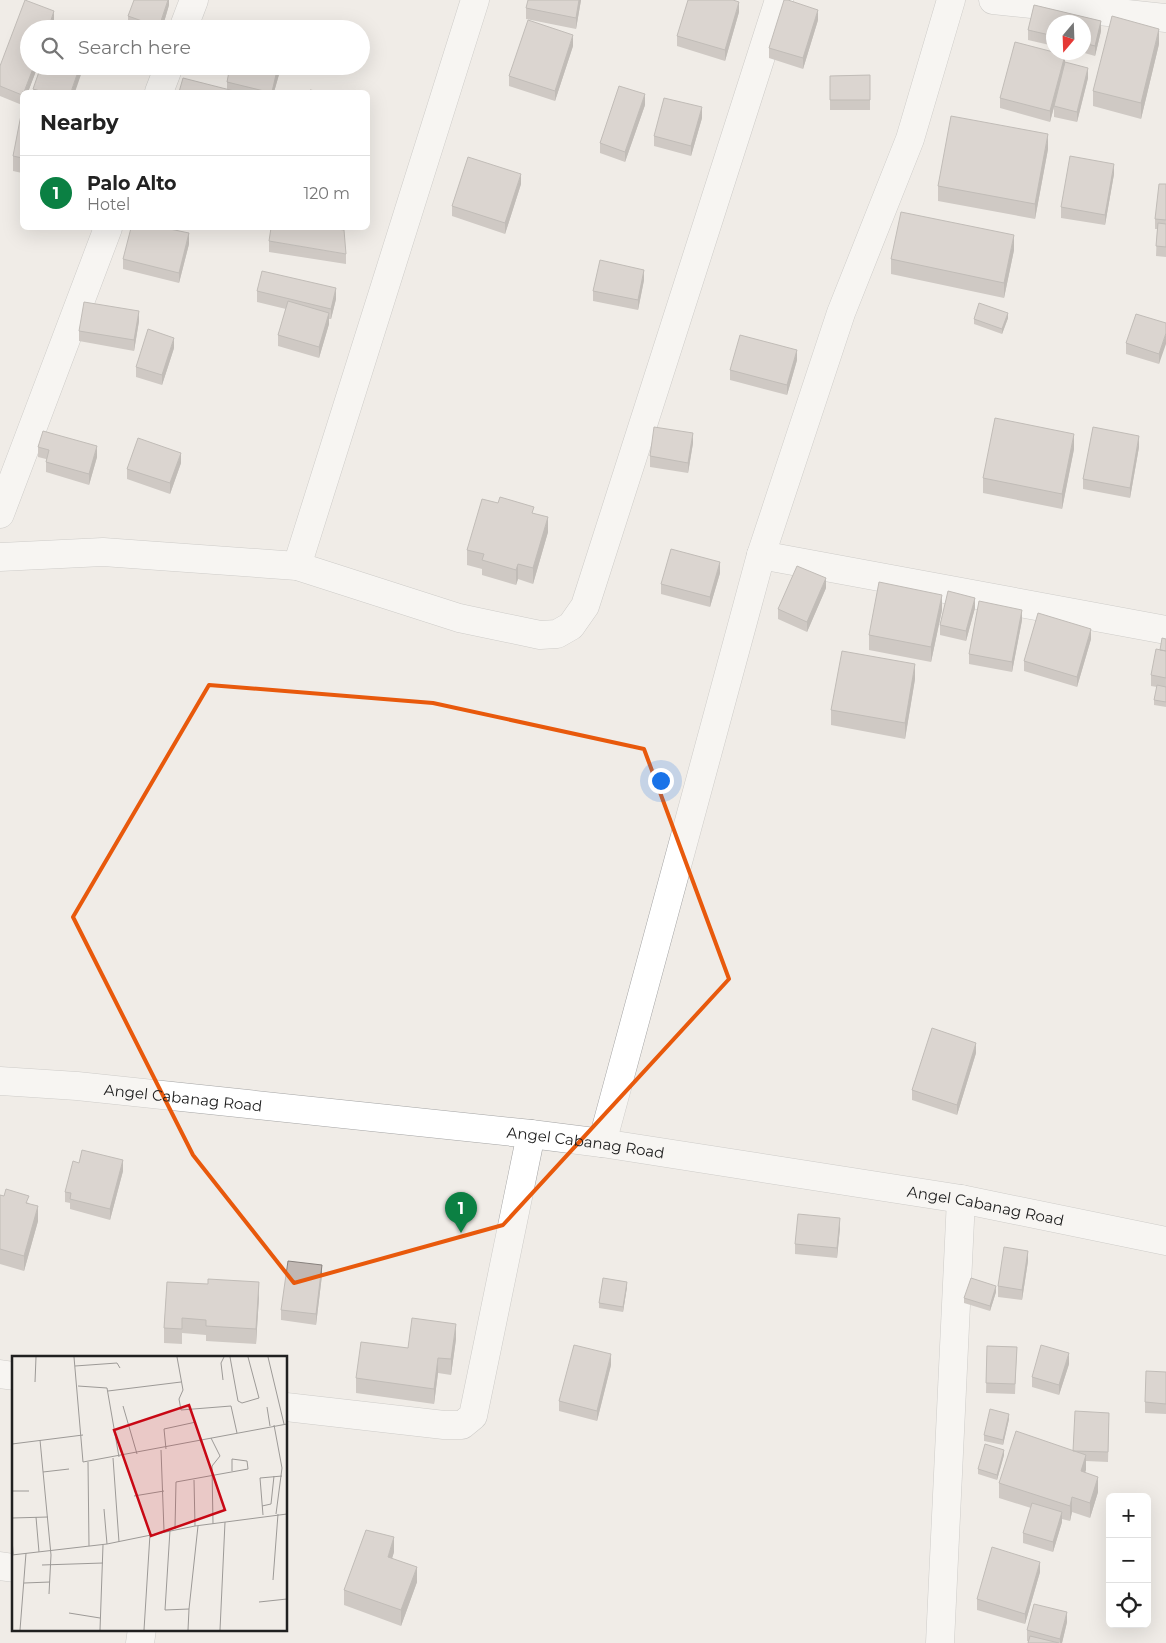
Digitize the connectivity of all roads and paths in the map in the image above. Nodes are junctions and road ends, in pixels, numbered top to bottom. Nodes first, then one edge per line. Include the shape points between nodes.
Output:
1 (194, 0) edge
2 (475, 0) edge
3 (779, 0) edge
4 (951, 0) edge
5 (993, 0) edge
6 (1166, 18) edge
7 (186, 20) edge
8 (166, 75) edge
9 (160, 90) edge
10 (107, 230) edge
11 (0, 514) edge
12 (761, 554) junction
13 (0, 558) edge
14 (297, 566) junction
15 (1166, 630) edge
16 (0, 1081) edge
17 (531, 1134) junction
18 (602, 1143) junction
19 (961, 1199) junction
20 (1166, 1242) edge
21 (288, 1407) edge
22 (142, 1630) edge
23 (140, 1643) edge
24 (940, 1643) edge

1 - 7 street
2 - 14 street
3 - 14 street via 586,606 570,626 557,634 540,635 459,618
4 - 12 street via 910,139 841,313
5 - 6 street
8 - 9 street
10 - 11 street
12 - 15 street
12 - 18 street
13 - 14 street via 103,552
16 - 17 street, Angel Cabanag Road via 77,1086
17 - 18 street, Angel Cabanag Road
17 - 21 street via 473,1416 462,1424 444,1424
18 - 19 street, Angel Cabanag Road
19 - 20 street, Angel Cabanag Road
19 - 24 street
22 - 23 street

